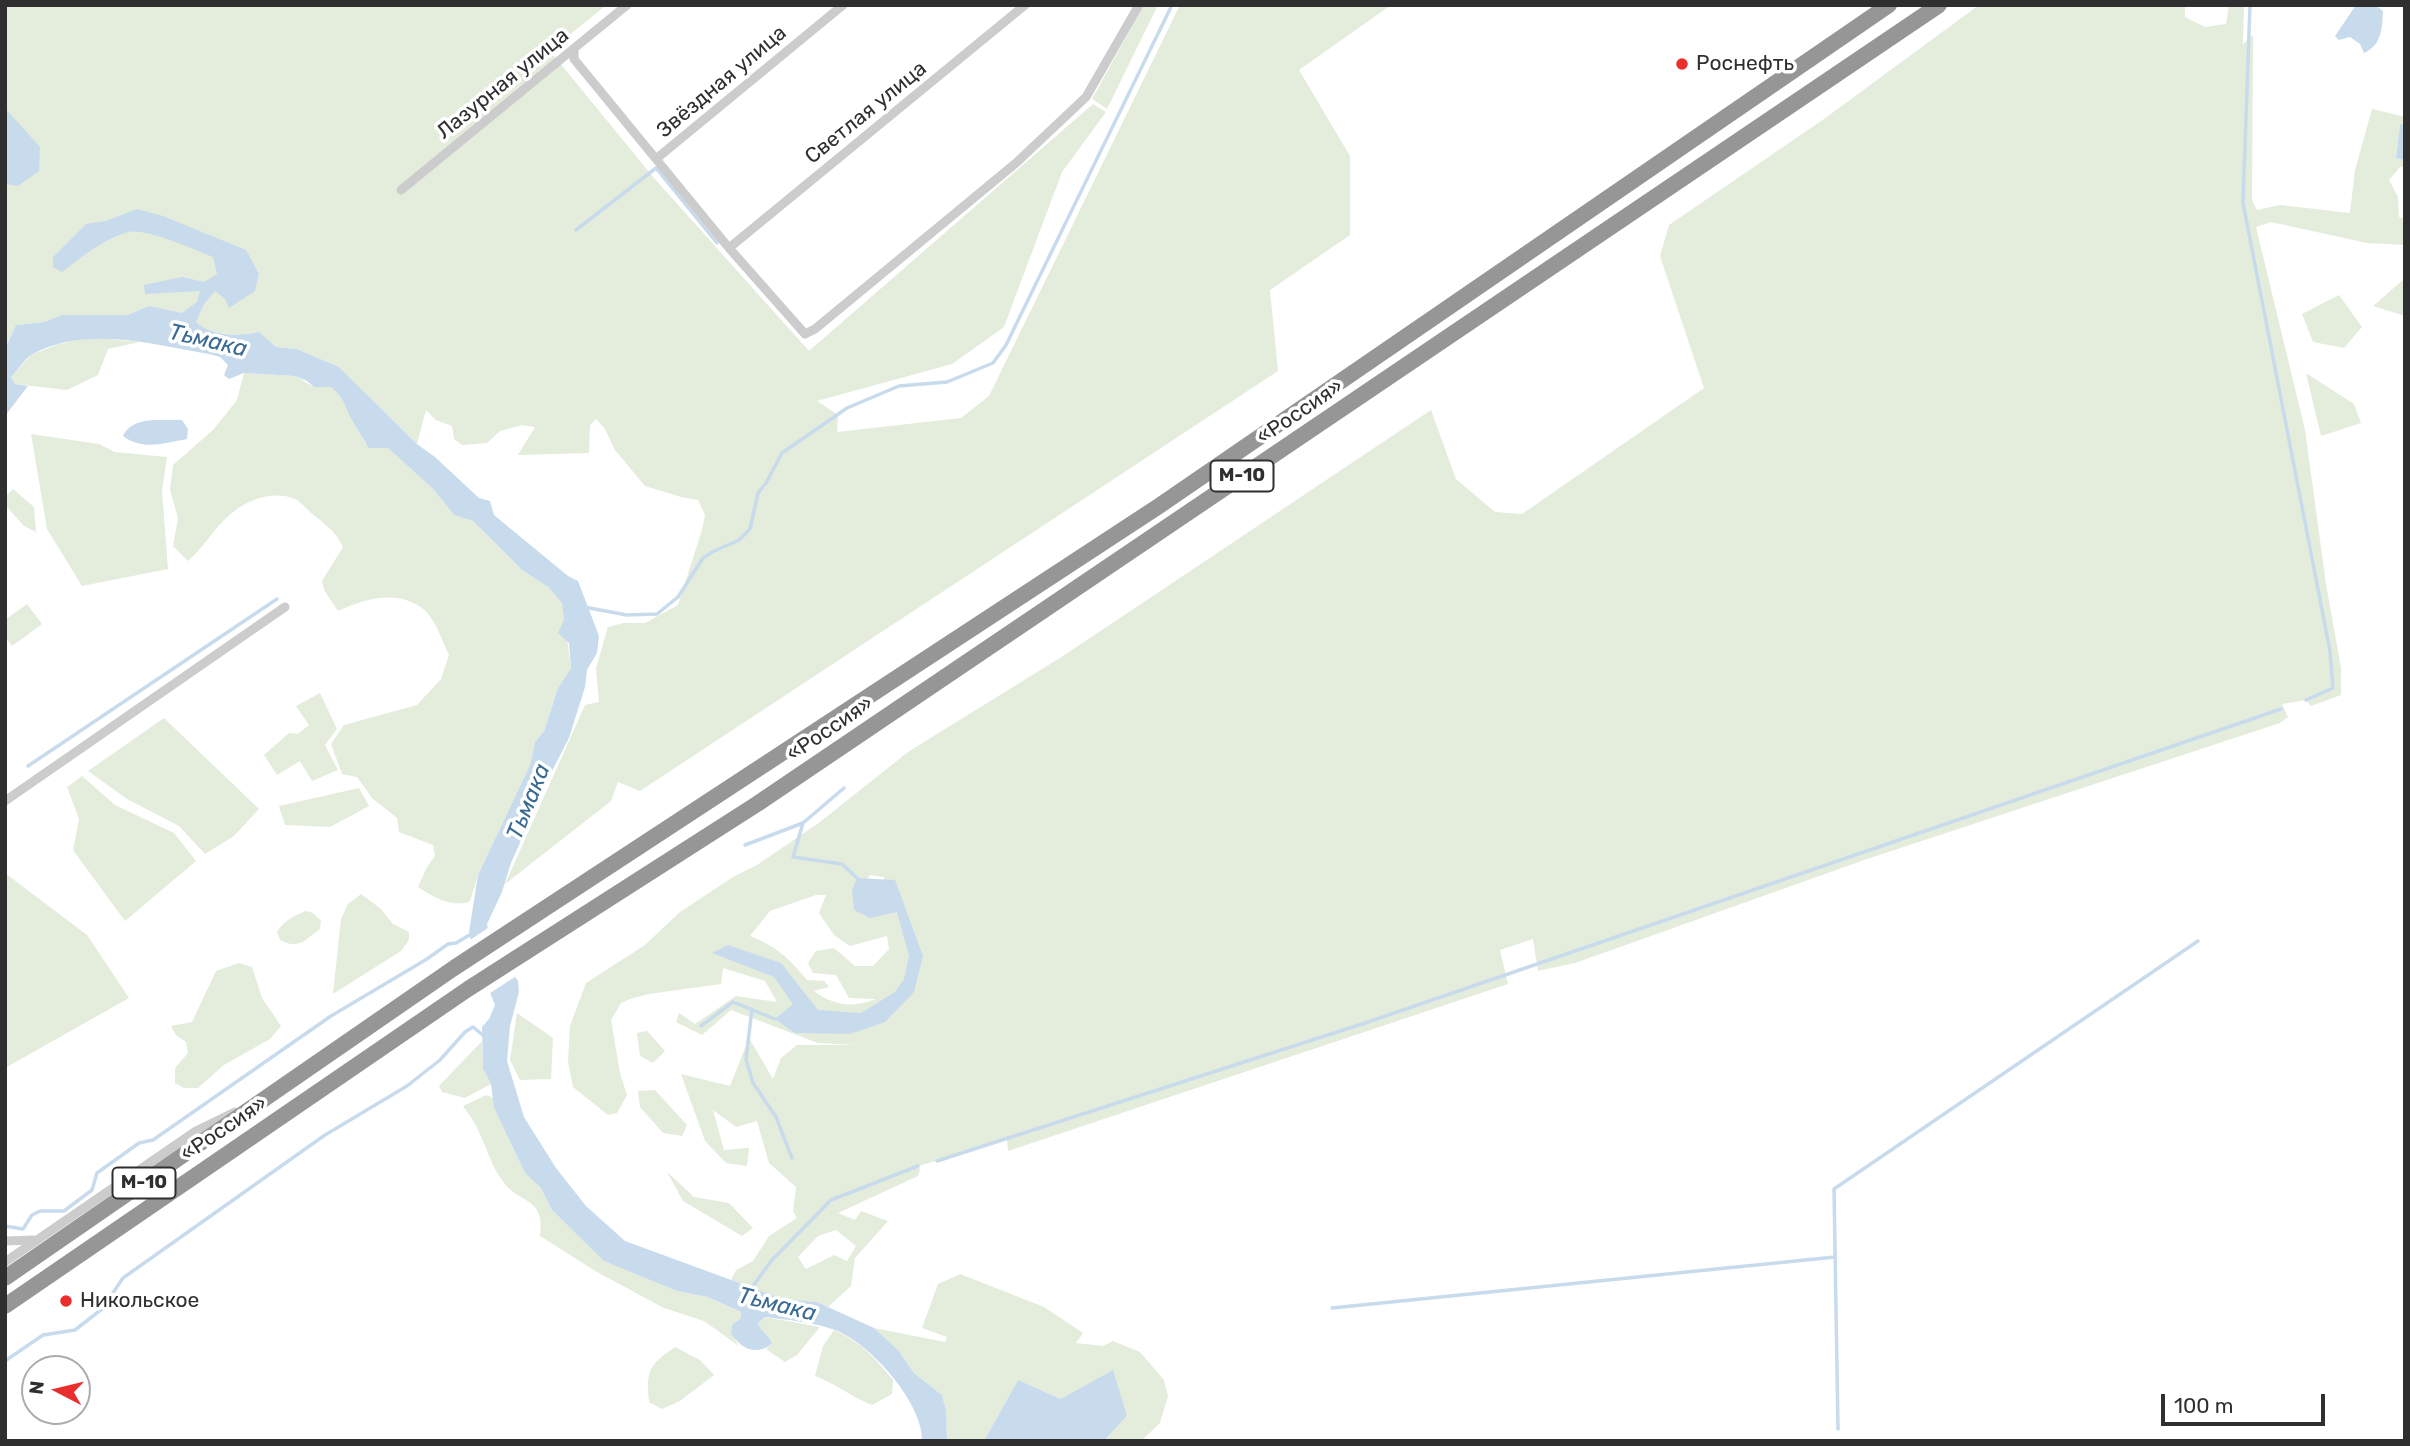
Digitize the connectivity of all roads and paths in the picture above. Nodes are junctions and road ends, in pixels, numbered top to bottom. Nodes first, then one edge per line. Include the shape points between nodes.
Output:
1 (627, 5) edge
2 (843, 5) edge
3 (1025, 5) edge
4 (1139, 5) edge
5 (1889, 5) edge
6 (1939, 5) edge
7 (574, 49) junction
8 (656, 159) junction
9 (401, 190) dead end
10 (729, 247) junction
11 (285, 607) dead end
12 (5, 801) edge
13 (283, 1087) junction
14 (38, 1239) junction
15 (5, 1241) edge
16 (5, 1262) edge
17 (5, 1278) edge
18 (5, 1306) edge

1 - 7 street, Лазурная улица
2 - 8 street, Звёздная улица
3 - 10 street, Светлая улица
4 - 10 street via 1086,97 1006,172 815,329 805,334
5 - 13 highway, «Россия» / М-10 via 1159,506 454,968
6 - 18 highway, «Россия» / М-10 via 757,804 468,989
7 - 8 street via 574,59
7 - 9 street, Лазурная улица
8 - 10 street
11 - 12 street
13 - 14 street via 196,1131
13 - 17 highway, «Россия» / М-10
14 - 15 street
14 - 16 street

